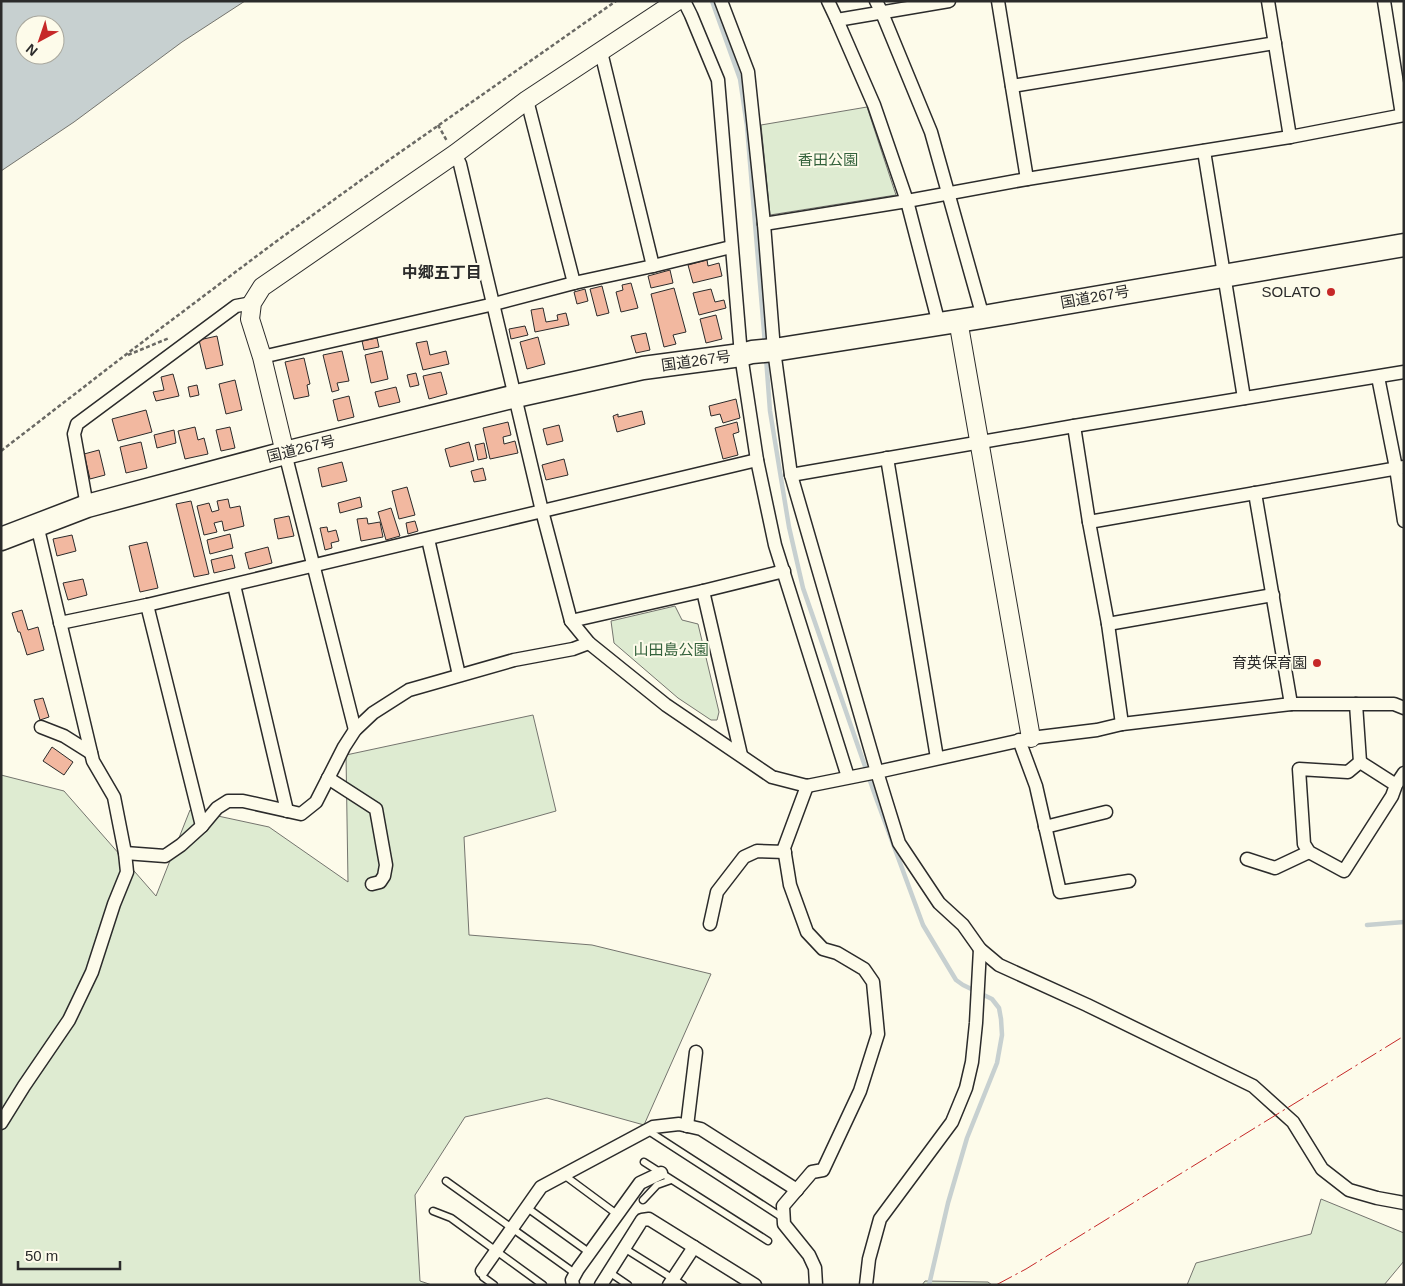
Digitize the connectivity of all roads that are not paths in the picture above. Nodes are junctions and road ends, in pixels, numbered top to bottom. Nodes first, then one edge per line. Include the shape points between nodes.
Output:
1 (677, 1) edge
2 (684, 1) edge
3 (721, 1) edge
4 (828, 1) edge
5 (949, 1) edge
6 (998, 1) edge
7 (1268, 1) edge
8 (1386, 2) edge
9 (879, 7) edge
10 (837, 20) junction
11 (1275, 43) junction
12 (601, 52) junction
13 (1012, 86) junction
14 (527, 100) junction
15 (1403, 115) edge
16 (1290, 137) junction
17 (1204, 151) junction
18 (455, 154) junction
19 (1027, 179) junction
20 (949, 193) junction
21 (907, 201) junction
22 (764, 224) junction
23 (1404, 245) edge
24 (731, 247) junction
25 (653, 266) junction
26 (1224, 275) junction
27 (574, 283) junction
28 (252, 303) junction
29 (494, 304) junction
30 (983, 317) junction
31 (949, 322) junction
32 (759, 352) junction
33 (262, 358) junction
34 (1404, 372) edge
35 (1378, 377) junction
36 (516, 396) junction
37 (1244, 398) junction
38 (1074, 426) junction
39 (980, 443) junction
40 (284, 453) junction
41 (886, 458) junction
42 (757, 460) junction
43 (1400, 468) edge
44 (791, 475) junction
45 (1255, 492) junction
46 (87, 506) junction
47 (542, 511) junction
48 (1089, 522) junction
49 (1404, 522) edge
50 (36, 525) junction
51 (428, 538) junction
52 (1, 539) edge
53 (313, 566) junction
54 (784, 570) junction
55 (234, 584) junction
56 (703, 591) junction
57 (1273, 595) junction
58 (148, 606) junction
59 (571, 621) junction
60 (60, 623) junction
61 (1108, 624) junction
62 (588, 643) junction
63 (459, 675) junction
64 (1291, 704) junction
65 (1356, 704) junction
66 (1404, 708) edge
67 (1122, 724) junction
68 (41, 727) dead end
69 (355, 730) junction
70 (1025, 739) junction
71 (91, 753) junction
72 (741, 755) junction
73 (937, 758) junction
74 (1360, 762) junction
75 (876, 772) junction
76 (1404, 773) edge
77 (853, 776) junction
78 (328, 778) junction
79 (1396, 785) junction
80 (807, 786) junction
81 (287, 811) junction
82 (1106, 812) dead end
83 (202, 826) junction
84 (1045, 827) junction
85 (785, 852) junction
86 (1309, 852) junction
87 (125, 853) junction
88 (1247, 859) dead end
89 (1129, 880) dead end
90 (372, 884) dead end
91 (710, 924) dead end
92 (980, 949) junction
93 (696, 1052) dead end
94 (1, 1122) edge
95 (688, 1126) junction
96 (647, 1130) junction
97 (644, 1162) dead end
98 (564, 1174) junction
99 (666, 1176) junction
100 (446, 1181) dead end
101 (797, 1190) junction
102 (643, 1200) dead end
103 (1404, 1203) edge
104 (526, 1208) junction
105 (433, 1211) dead end
106 (618, 1214) junction
107 (784, 1218) junction
108 (512, 1228) junction
109 (768, 1241) dead end
110 (694, 1246) junction
111 (624, 1248) junction
112 (496, 1251) junction
113 (590, 1253) junction
114 (482, 1271) joint
115 (609, 1272) junction
116 (574, 1279) edge
117 (675, 1283) edge
118 (494, 1285) edge
119 (543, 1285) edge
120 (601, 1285) edge
121 (628, 1285) edge
122 (755, 1285) edge
123 (816, 1285) edge
124 (866, 1285) edge

1 - 12 street
2 - 24 street via 718,80
3 - 22 street via 748,72
4 - 10 street
5 - 9 street
6 - 13 street
7 - 11 street
8 - 15 street
9 - 10 street
9 - 20 street via 931,132
10 - 21 street via 874,105
11 - 13 street
11 - 16 street
12 - 14 street
12 - 25 street
13 - 19 street
14 - 18 street
14 - 27 street
15 - 16 street
16 - 17 street
17 - 19 street
17 - 26 street
18 - 28 street via 262,287
18 - 29 street
19 - 20 street
20 - 21 street
20 - 30 street
21 - 22 street
21 - 31 street
22 - 32 street
23 - 26 highway, 国道267号
24 - 25 street
24 - 32 street
25 - 27 street
26 - 30 highway, 国道267号
26 - 37 street
27 - 29 street
28 - 33 street via 250,319
28 - 46 street via 236,306 77,424 74,434
29 - 33 street
29 - 36 street
30 - 31 highway, 国道267号
31 - 32 highway, 国道267号
31 - 39 street
32 - 36 highway, 国道267号 via 643,368
32 - 42 street
32 - 44 street
33 - 40 street
34 - 35 street
35 - 37 street
35 - 43 street
36 - 40 highway, 国道267号
36 - 47 street
37 - 38 street
38 - 39 street
38 - 48 street
39 - 41 street
39 - 70 street
40 - 46 highway, 国道267号
40 - 53 street
41 - 44 street
41 - 73 street
42 - 47 street
42 - 54 street via 775,545
43 - 45 street
43 - 49 street
44 - 75 street
45 - 48 street
45 - 57 street
46 - 50 highway, 国道267号
47 - 51 street
47 - 59 street
48 - 61 street
50 - 52 highway, 国道267号
50 - 60 street
51 - 53 street
51 - 63 street
53 - 55 street
53 - 69 street
54 - 56 street
54 - 77 street
55 - 58 street
55 - 81 street
56 - 59 street
56 - 72 street
57 - 61 street
57 - 64 street
58 - 60 street
58 - 83 street
59 - 62 street
60 - 71 street
61 - 67 street
62 - 63 street
62 - 72 street via 666,705
63 - 69 street via 409,690 373,713
64 - 65 street
64 - 67 street
65 - 66 street via 1394,704
65 - 74 street
67 - 70 street
68 - 71 street via 64,736
69 - 78 street
70 - 73 street
70 - 84 street
71 - 87 street via 114,797
72 - 80 street via 772,777
73 - 75 street
74 - 79 street
74 - 86 street via 1348,772 1299,769 1304,844
75 - 77 street
75 - 92 street via 899,843 939,903 962,925
76 - 79 street
77 - 80 street
78 - 81 street via 316,802 301,814
78 - 90 street via 376,809 386,865 380,882
79 - 86 street via 1344,871
80 - 85 street
81 - 83 street via 243,801 228,801 217,808
82 - 84 street
83 - 87 street via 165,856
84 - 89 street via 1060,892
85 - 91 street via 757,851 744,857 717,892
85 - 101 street via 790,886 807,932 823,949 837,953 864,969 873,982 878,1034 860,1091 823,1170 812,1172
86 - 88 street via 1275,868
87 - 94 street via 128,872 92,972 69,1020
92 - 103 street via 998,966 1087,1005 1253,1086 1293,1122 1322,1170 1349,1190
92 - 124 street via 976,1023 966,1088 952,1122 880,1219
93 - 95 street
95 - 96 street via 678,1124
95 - 101 street via 701,1129
96 - 98 street
96 - 107 lane
97 - 99 lane
98 - 104 street via 541,1187
98 - 106 lane
99 - 102 lane
99 - 106 street via 640,1183
99 - 109 lane
100 - 108 lane
101 - 107 street via 783,1206
104 - 108 street
104 - 113 lane
105 - 112 lane via 451,1218
106 - 113 street
107 - 123 street via 784,1224 816,1268
108 - 112 street
108 - 116 lane
110 - 111 street via 649,1219 642,1220
110 - 117 street
110 - 122 street
111 - 115 street
111 - 117 lane
112 - 114 street
112 - 119 lane
113 - 116 street
114 - 118 lane via 483,1277
115 - 120 street
115 - 121 lane

